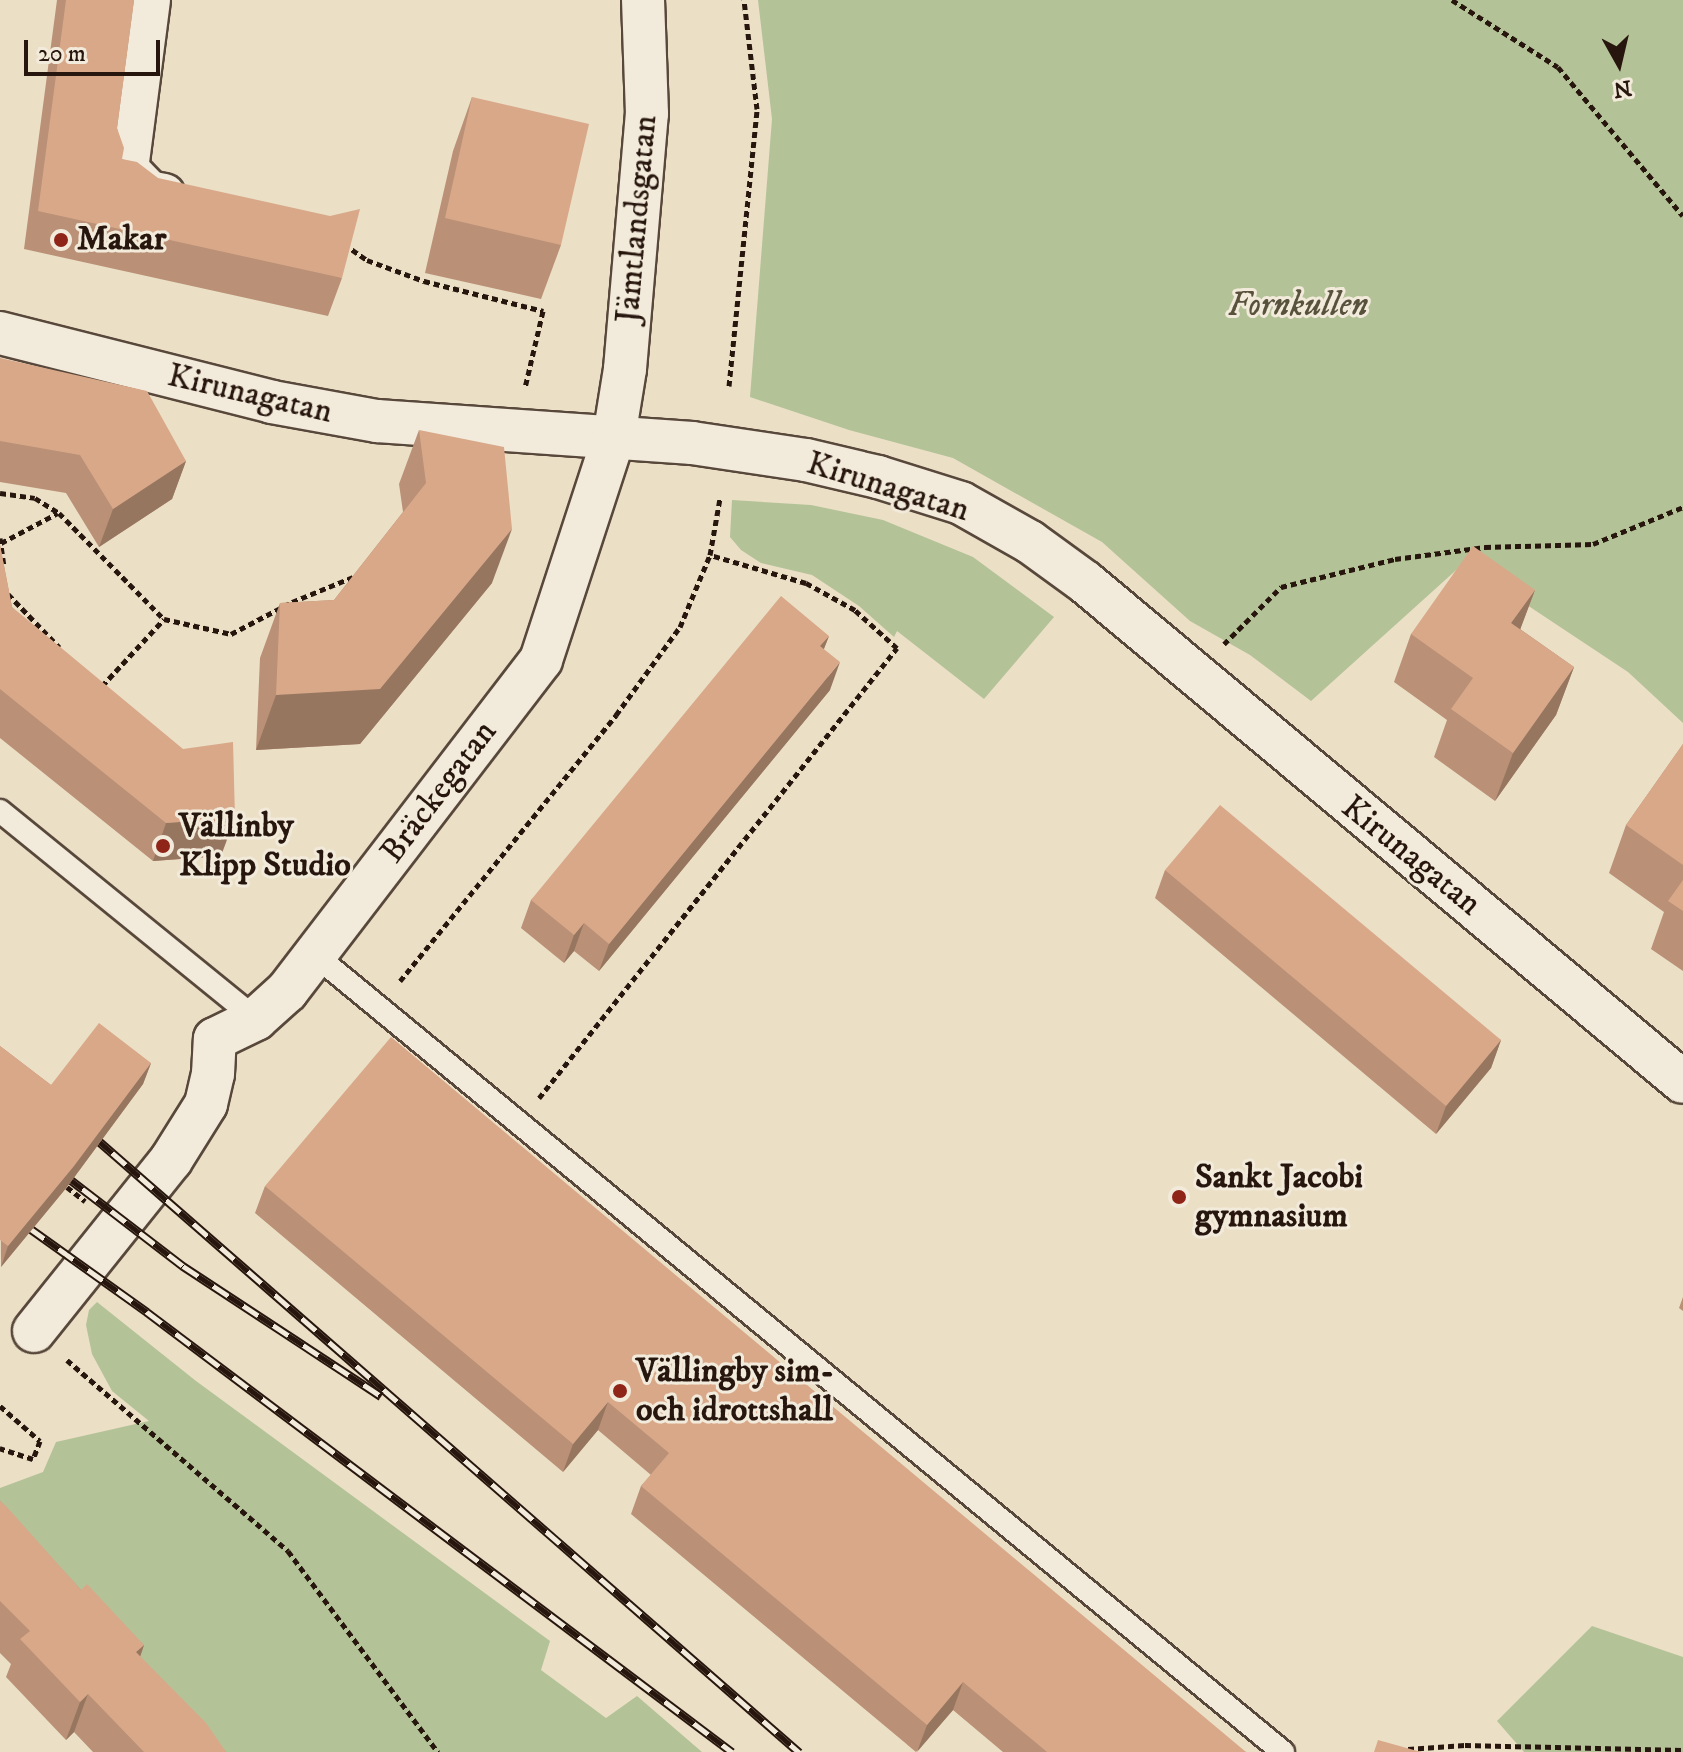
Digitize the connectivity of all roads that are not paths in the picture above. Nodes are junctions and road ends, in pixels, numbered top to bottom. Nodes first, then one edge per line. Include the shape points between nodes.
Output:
1 (149, 0) edge
2 (643, 0) edge
3 (206, 204) edge
4 (0, 333) edge
5 (614, 437) junction
6 (0, 811) edge
7 (315, 955) junction
8 (256, 1019) junction
9 (1683, 1082) edge
10 (34, 1331) road end
11 (1283, 1752) edge

1 - 3 street via 127,169 149,192
2 - 5 street, Jämtlandsgatan via 647,114 625,369
4 - 5 street, Kirunagatan via 272,402 377,421
5 - 7 street, Bräckegatan via 541,660
5 - 9 street, Kirunagatan via 806,460 878,477 961,503 1030,542 1085,582
6 - 8 lane
7 - 8 street, Bräckegatan
7 - 11 lane
8 - 10 street, Bräckegatan via 215,1039 206,1104 171,1160

